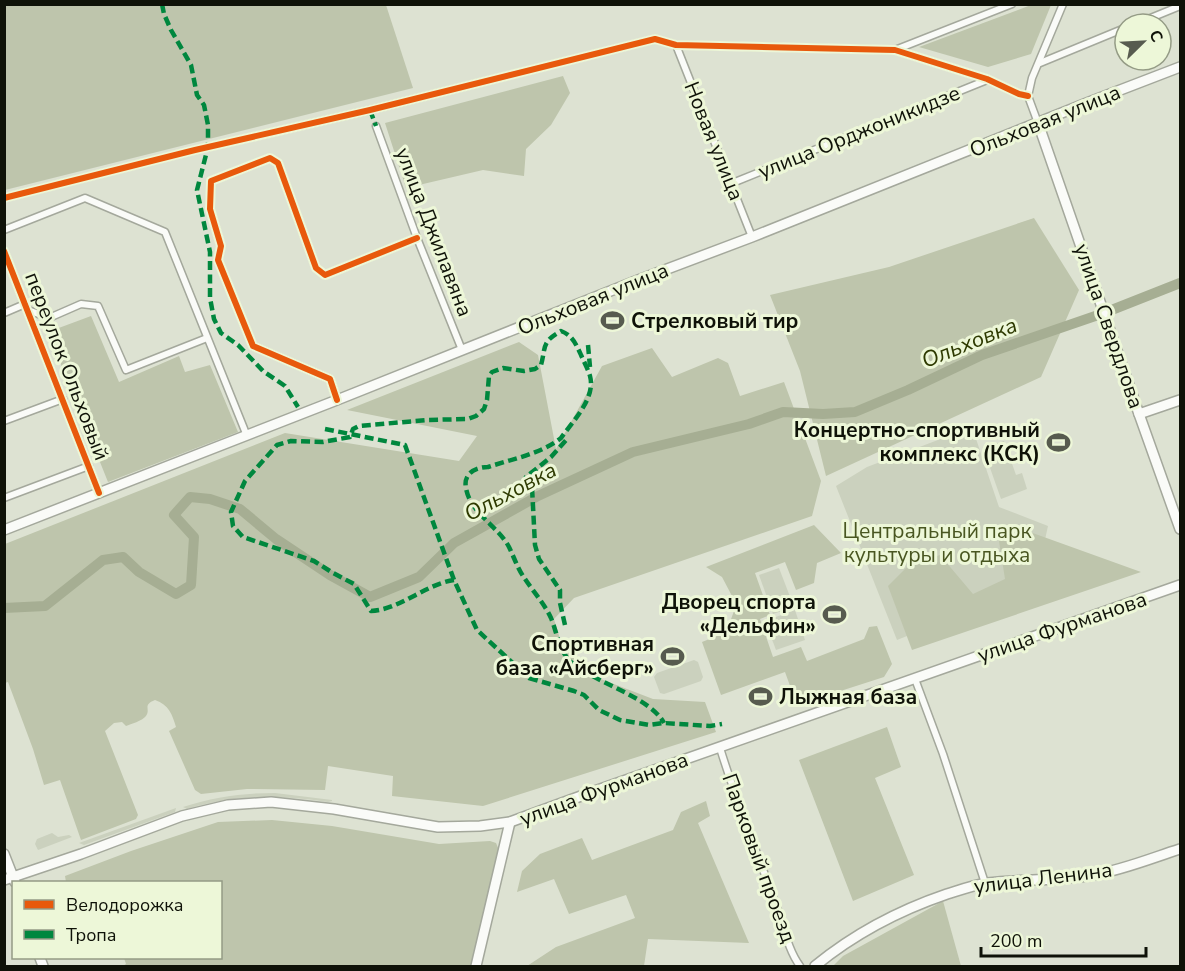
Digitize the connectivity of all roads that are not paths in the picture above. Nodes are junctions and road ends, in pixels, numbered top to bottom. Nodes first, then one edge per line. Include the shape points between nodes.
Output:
1 (1012, 4) edge
2 (1064, 4) edge
3 (1180, 6) edge
4 (1165, 12) edge
5 (1113, 33) edge
6 (676, 45) junction
7 (895, 50) junction
8 (1040, 63) junction
9 (1180, 67) edge
10 (987, 80) junction
11 (1028, 96) junction
12 (1038, 123) junction
13 (376, 126) dead end
14 (730, 184) junction
15 (4, 198) edge
16 (4, 230) edge
17 (752, 237) junction
18 (417, 238) junction
19 (4, 251) edge
20 (27, 307) junction
21 (4, 313) edge
22 (207, 338) junction
23 (462, 351) junction
24 (63, 399) junction
25 (337, 400) junction
26 (1180, 400) edge
27 (1139, 414) junction
28 (4, 421) edge
29 (247, 436) junction
30 (89, 466) junction
31 (99, 493) junction
32 (4, 498) edge
33 (1180, 529) edge
34 (4, 530) edge
35 (1180, 585) edge
36 (915, 679) junction
37 (720, 748) junction
38 (510, 822) junction
39 (1180, 849) edge
40 (4, 854) edge
41 (11, 880) edge
42 (985, 883) junction
43 (476, 966) edge
44 (800, 966) edge
45 (815, 966) edge

1 - 7 street
2 - 8 street
3 - 4 street
5 - 8 street
6 - 7 street
6 - 14 street, Новая улица
6 - 15 street via 655,39
7 - 10 street
8 - 11 street
9 - 12 main road, Ольховая улица
10 - 11 street
10 - 14 street, улица Орджоникидзе
11 - 12 street
12 - 17 main road, Ольховая улица
12 - 27 main road, улица Свердлова
13 - 18 street, улица Джилавяна
14 - 17 street, Новая улица
16 - 22 street via 85,198 165,232
17 - 23 main road, Ольховая улица
18 - 23 street, улица Джилавяна
18 - 25 street via 324,275 316,268 278,163 270,158 212,181 210,209 221,246 218,260 253,346 330,379
19 - 20 street, переулок Ольховый
20 - 21 street
20 - 22 street via 49,318 81,304 98,306 126,370
20 - 24 street, переулок Ольховый
22 - 29 street
23 - 25 main road, Ольховая улица
24 - 28 street
24 - 30 street, переулок Ольховый
25 - 29 main road, Ольховая улица
26 - 27 main road
27 - 33 main road, улица Свердлова
29 - 31 main road, Ольховая улица
30 - 31 street, переулок Ольховый
30 - 32 street, переулок Ольховый
31 - 34 main road, Ольховая улица
35 - 36 main road, улица Фурманова
36 - 37 main road, улица Фурманова
36 - 42 street
37 - 38 main road, улица Фурманова
37 - 44 street, Парковый проезд
38 - 41 main road, улица Фурманова via 438,827 271,802 228,805 183,816
38 - 43 main road
39 - 42 main road, улица Ленина via 1092,876
40 - 41 main road
42 - 45 main road, улица Ленина via 892,915

